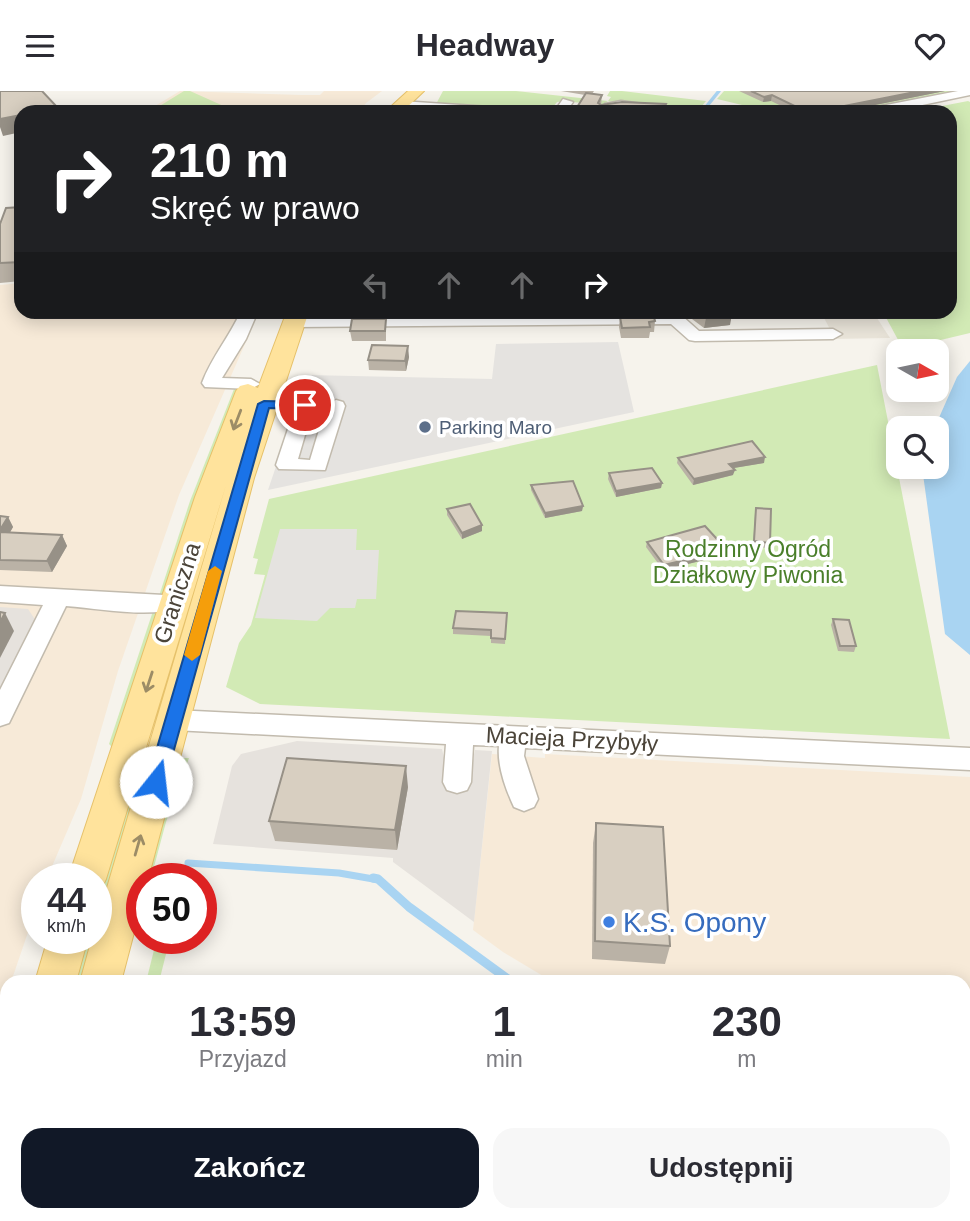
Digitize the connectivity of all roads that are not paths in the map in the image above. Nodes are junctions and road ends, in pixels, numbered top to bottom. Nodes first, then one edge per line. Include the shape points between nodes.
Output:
1 (417, 91) edge
2 (970, 92) edge
3 (397, 103) edge
4 (421, 105) edge
5 (906, 105) edge
6 (246, 319) edge
7 (289, 319) edge
8 (676, 319) edge
9 (833, 334) dead end
10 (258, 394) junction
11 (305, 405) junction
12 (0, 594) edge
13 (59, 597) junction
14 (174, 602) junction
15 (0, 716) edge
16 (174, 720) junction
17 (460, 733) junction
18 (513, 736) junction
19 (970, 759) edge
20 (457, 782) dead end
21 (524, 799) dead end
22 (92, 863) edge
23 (63, 954) edge
24 (57, 975) edge
25 (102, 975) edge

1 - 3 main road
2 - 5 street
3 - 4 street
6 - 10 street via 211,383
7 - 10 main road, Graniczna
8 - 9 street via 695,336
10 - 11 street
10 -> 14 main road, Graniczna via 208,497
10 - 16 main road, Graniczna
11 - 11 street via 286,465 317,466 342,407
12 - 13 street
13 - 14 street
13 - 15 street
14 -> 22 main road, Graniczna
16 - 17 street, Macieja Przybyły
25 -> 16 main road, Graniczna
17 - 18 street, Macieja Przybyły
17 - 20 street
18 - 19 street, Macieja Przybyły
18 - 21 street via 511,756
23 - 24 main road

